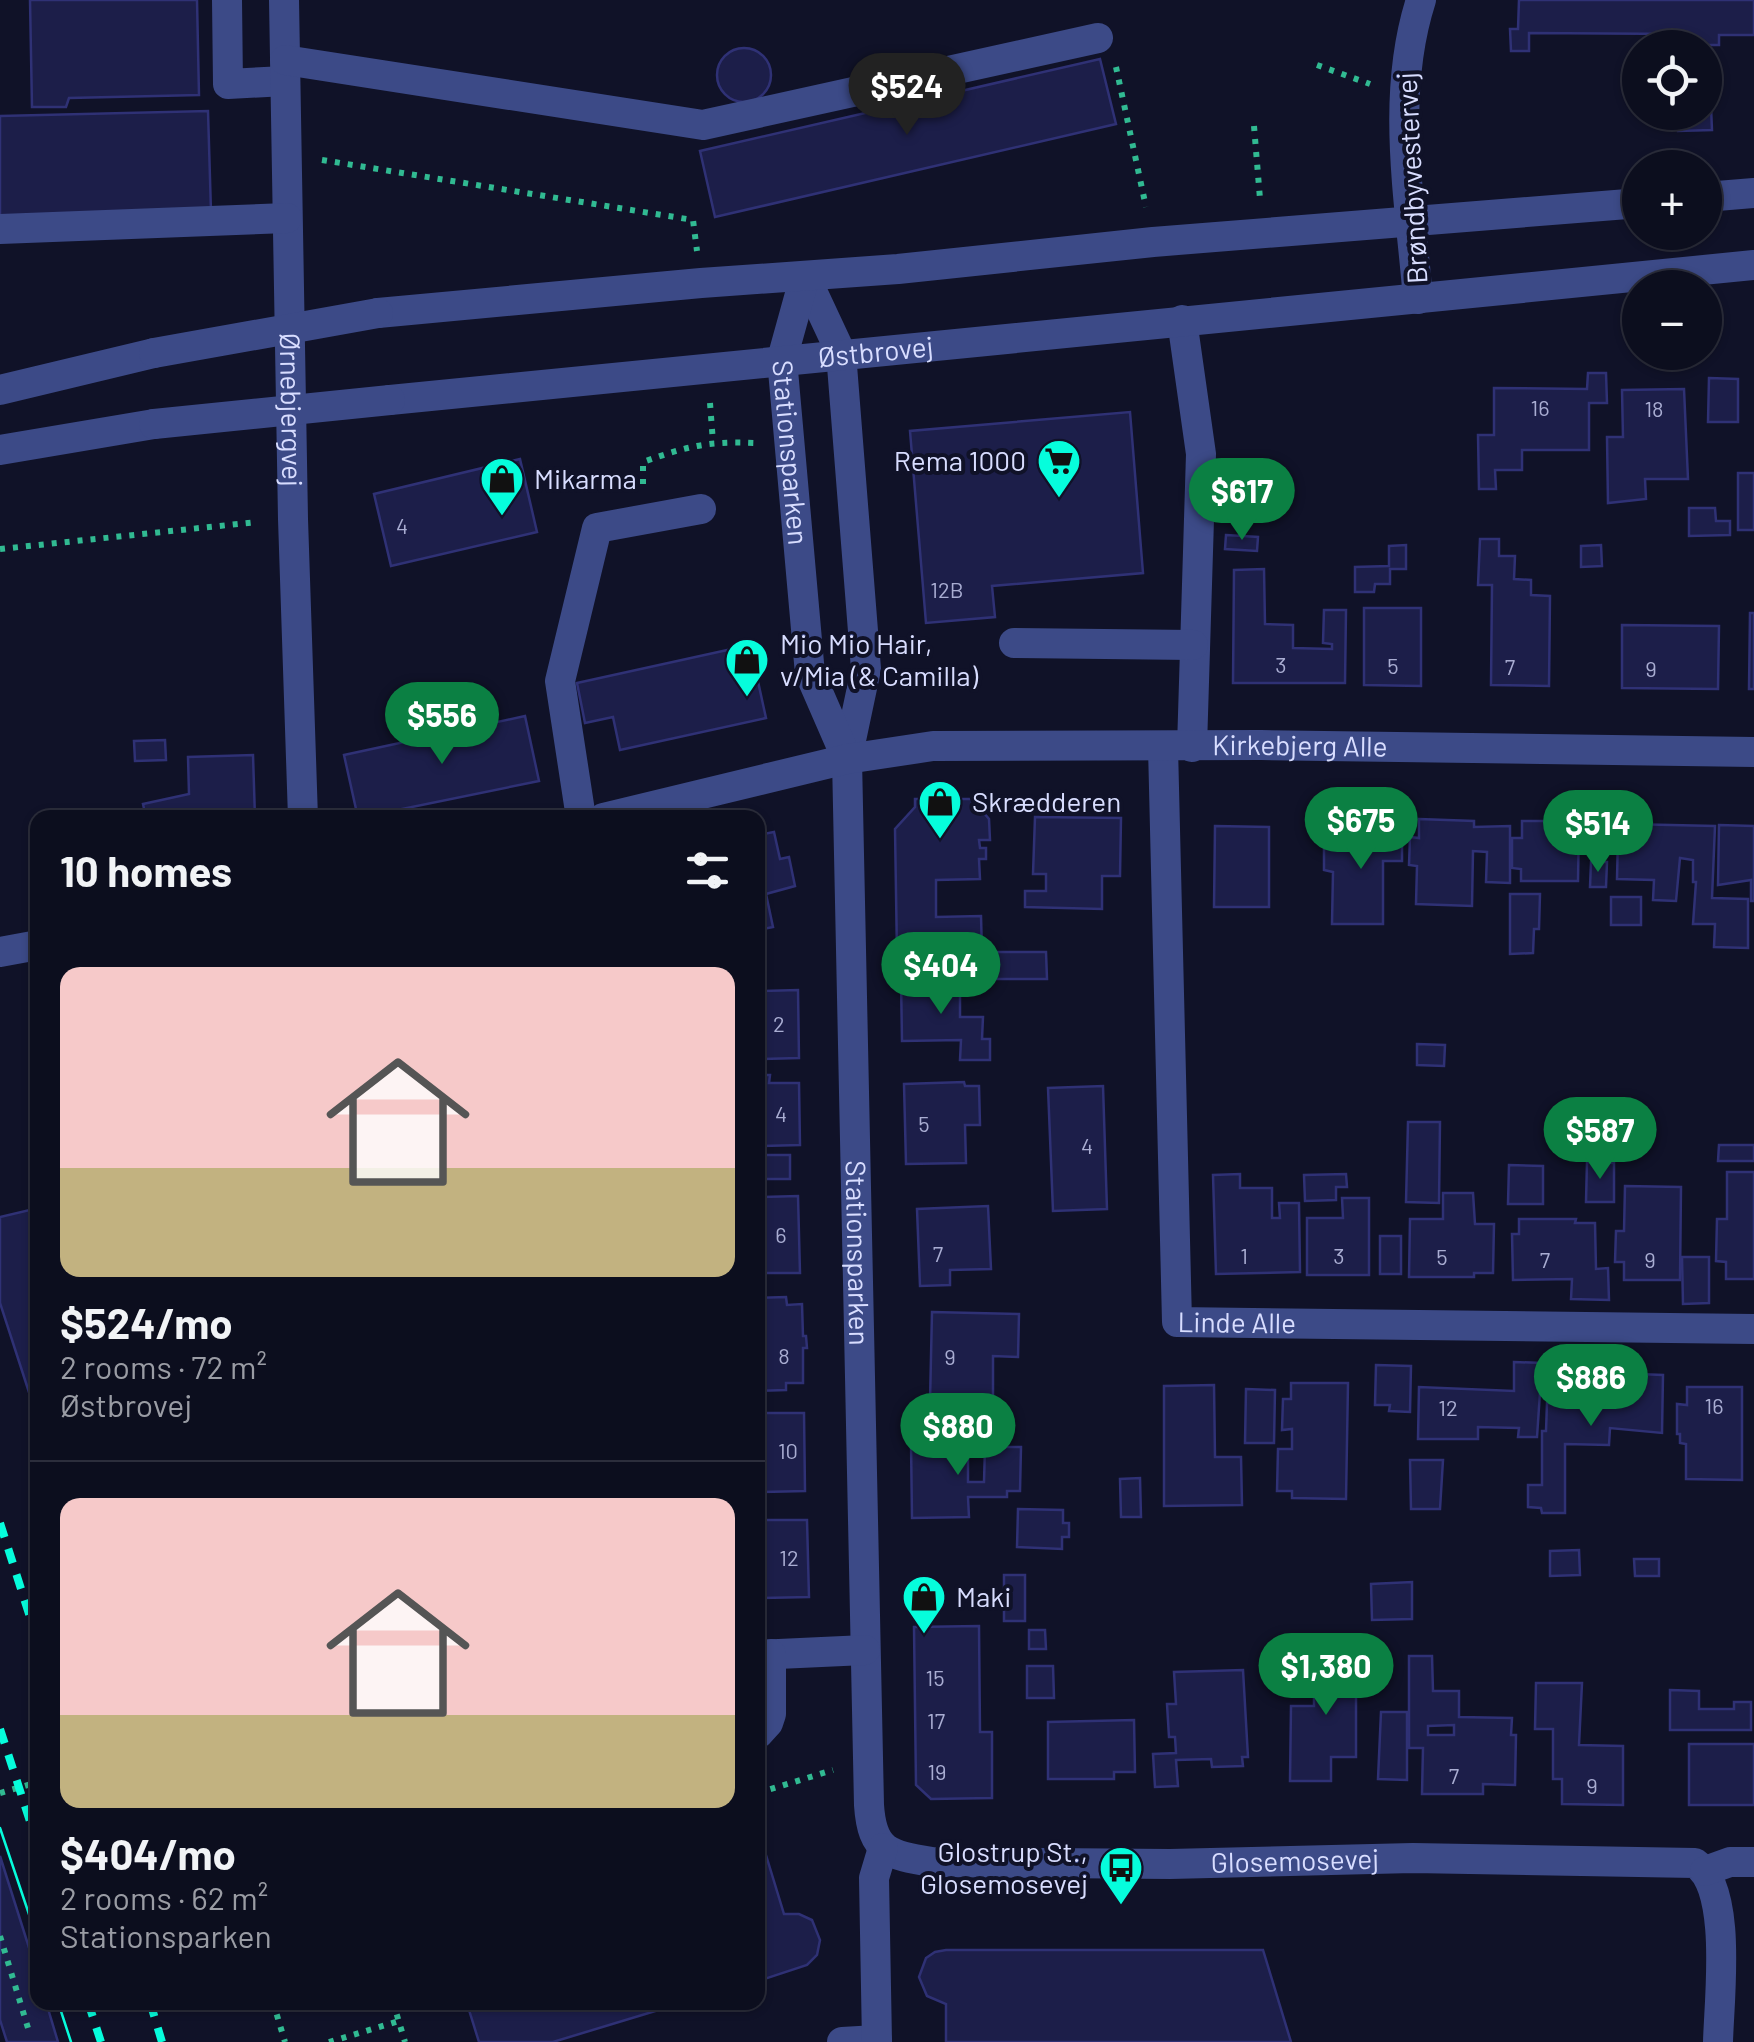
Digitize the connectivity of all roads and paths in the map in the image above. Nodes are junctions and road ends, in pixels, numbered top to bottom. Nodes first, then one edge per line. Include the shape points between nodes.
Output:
1 (227, 0) edge
2 (284, 0) edge
3 (1421, 0) edge
4 (1098, 38) joint
5 (1317, 65) dead end
6 (285, 71) junction
7 (1404, 96) junction
8 (1254, 126) dead end
9 (286, 156) junction
10 (1754, 193) edge
11 (1722, 196) edge
12 (1622, 205) edge
13 (287, 218) junction
14 (1412, 223) junction
15 (0, 229) edge
16 (1263, 235) junction
17 (1153, 242) junction
18 (1754, 265) edge
19 (806, 276) junction
20 (701, 283) junction
21 (1418, 299) junction
22 (1182, 320) junction
23 (841, 353) junction
24 (782, 359) junction
25 (0, 390) edge
26 (713, 442) dead end
27 (0, 450) edge
28 (701, 508) dead end
29 (293, 519) junction
30 (642, 520) junction
31 (0, 549) edge
32 (1014, 643) dead end
33 (1194, 645) junction
34 (1178, 747) junction
35 (1754, 752) edge
36 (848, 759) junction
37 (304, 810) edge
38 (580, 810) edge
39 (636, 810) edge
40 (30, 946) edge
41 (0, 952) edge
42 (1754, 1329) edge
43 (865, 1650) junction
44 (765, 1654) edge
45 (765, 1663) edge
46 (765, 1726) edge
47 (868, 1760) junction
48 (30, 1784) edge
49 (765, 1791) edge
50 (0, 1793) edge
51 (882, 1848) junction
52 (1754, 1862) edge
53 (1706, 1871) junction
54 (0, 1936) edge
55 (275, 2010) edge
56 (395, 2010) edge
57 (398, 2021) junction
58 (28, 2028) dead end
59 (877, 2041) edge
60 (285, 2042) edge
61 (329, 2042) edge
62 (405, 2042) edge
63 (842, 2042) edge
64 (1718, 2042) edge

1 - 6 street via 228,84
2 - 6 street, Ørnebjergvej
3 - 7 street, Brøndbyvestervej
4 - 6 street via 703,125
4 - 17 path via 1112,50
5 - 7 path
6 - 9 street, Ørnebjergvej
7 - 14 street, Brøndbyvestervej
8 - 16 path
9 - 13 street, Ørnebjergvej
9 - 20 path via 694,220
10 - 11 street
12 - 14 street
13 - 15 street
13 - 29 street, Ørnebjergvej
14 - 16 street
14 - 21 street, Brøndbyvestervej
16 - 17 street
17 - 19 street
18 - 21 street, Østbrovej
19 - 20 street
19 - 23 street, Stationsparken
19 - 24 street, Stationsparken
20 - 25 street, bridge via 378,313 154,353
21 - 22 street, Østbrovej
22 - 23 street, Østbrovej
22 - 33 street via 1201,454
23 - 24 street, Østbrovej
23 - 36 street, Stationsparken via 866,669
24 - 27 street, Østbrovej, bridge via 154,424
24 - 36 street, Stationsparken via 810,674
26 - 30 path via 643,462
28 - 30 street
29 - 31 path
29 - 37 street, Ørnebjergvej
30 - 38 street via 598,528 560,681
32 - 33 street
33 - 34 street
34 - 35 street, Kirkebjerg Alle
34 - 36 street, Kirkebjerg Alle via 933,746
34 - 42 street, Linde Alle via 1176,1322
36 - 39 street, Kirkebjerg Alle
36 - 43 street, Stationsparken
40 - 41 street
43 - 44 street
43 - 47 street, Stationsparken
45 - 46 street via 771,1714
47 - 49 path
47 - 51 street, Stationsparken via 872,1830
48 - 50 path
51 - 53 street, Glosemosevej via 932,1862 1509,1859 1684,1862
51 - 59 street, Stationsparken via 874,1878
52 - 53 street, Glosemosevej
53 - 64 street via 1720,1922
54 - 58 path
55 - 60 path
56 - 57 path
57 - 61 path
57 - 62 path
59 - 63 street

